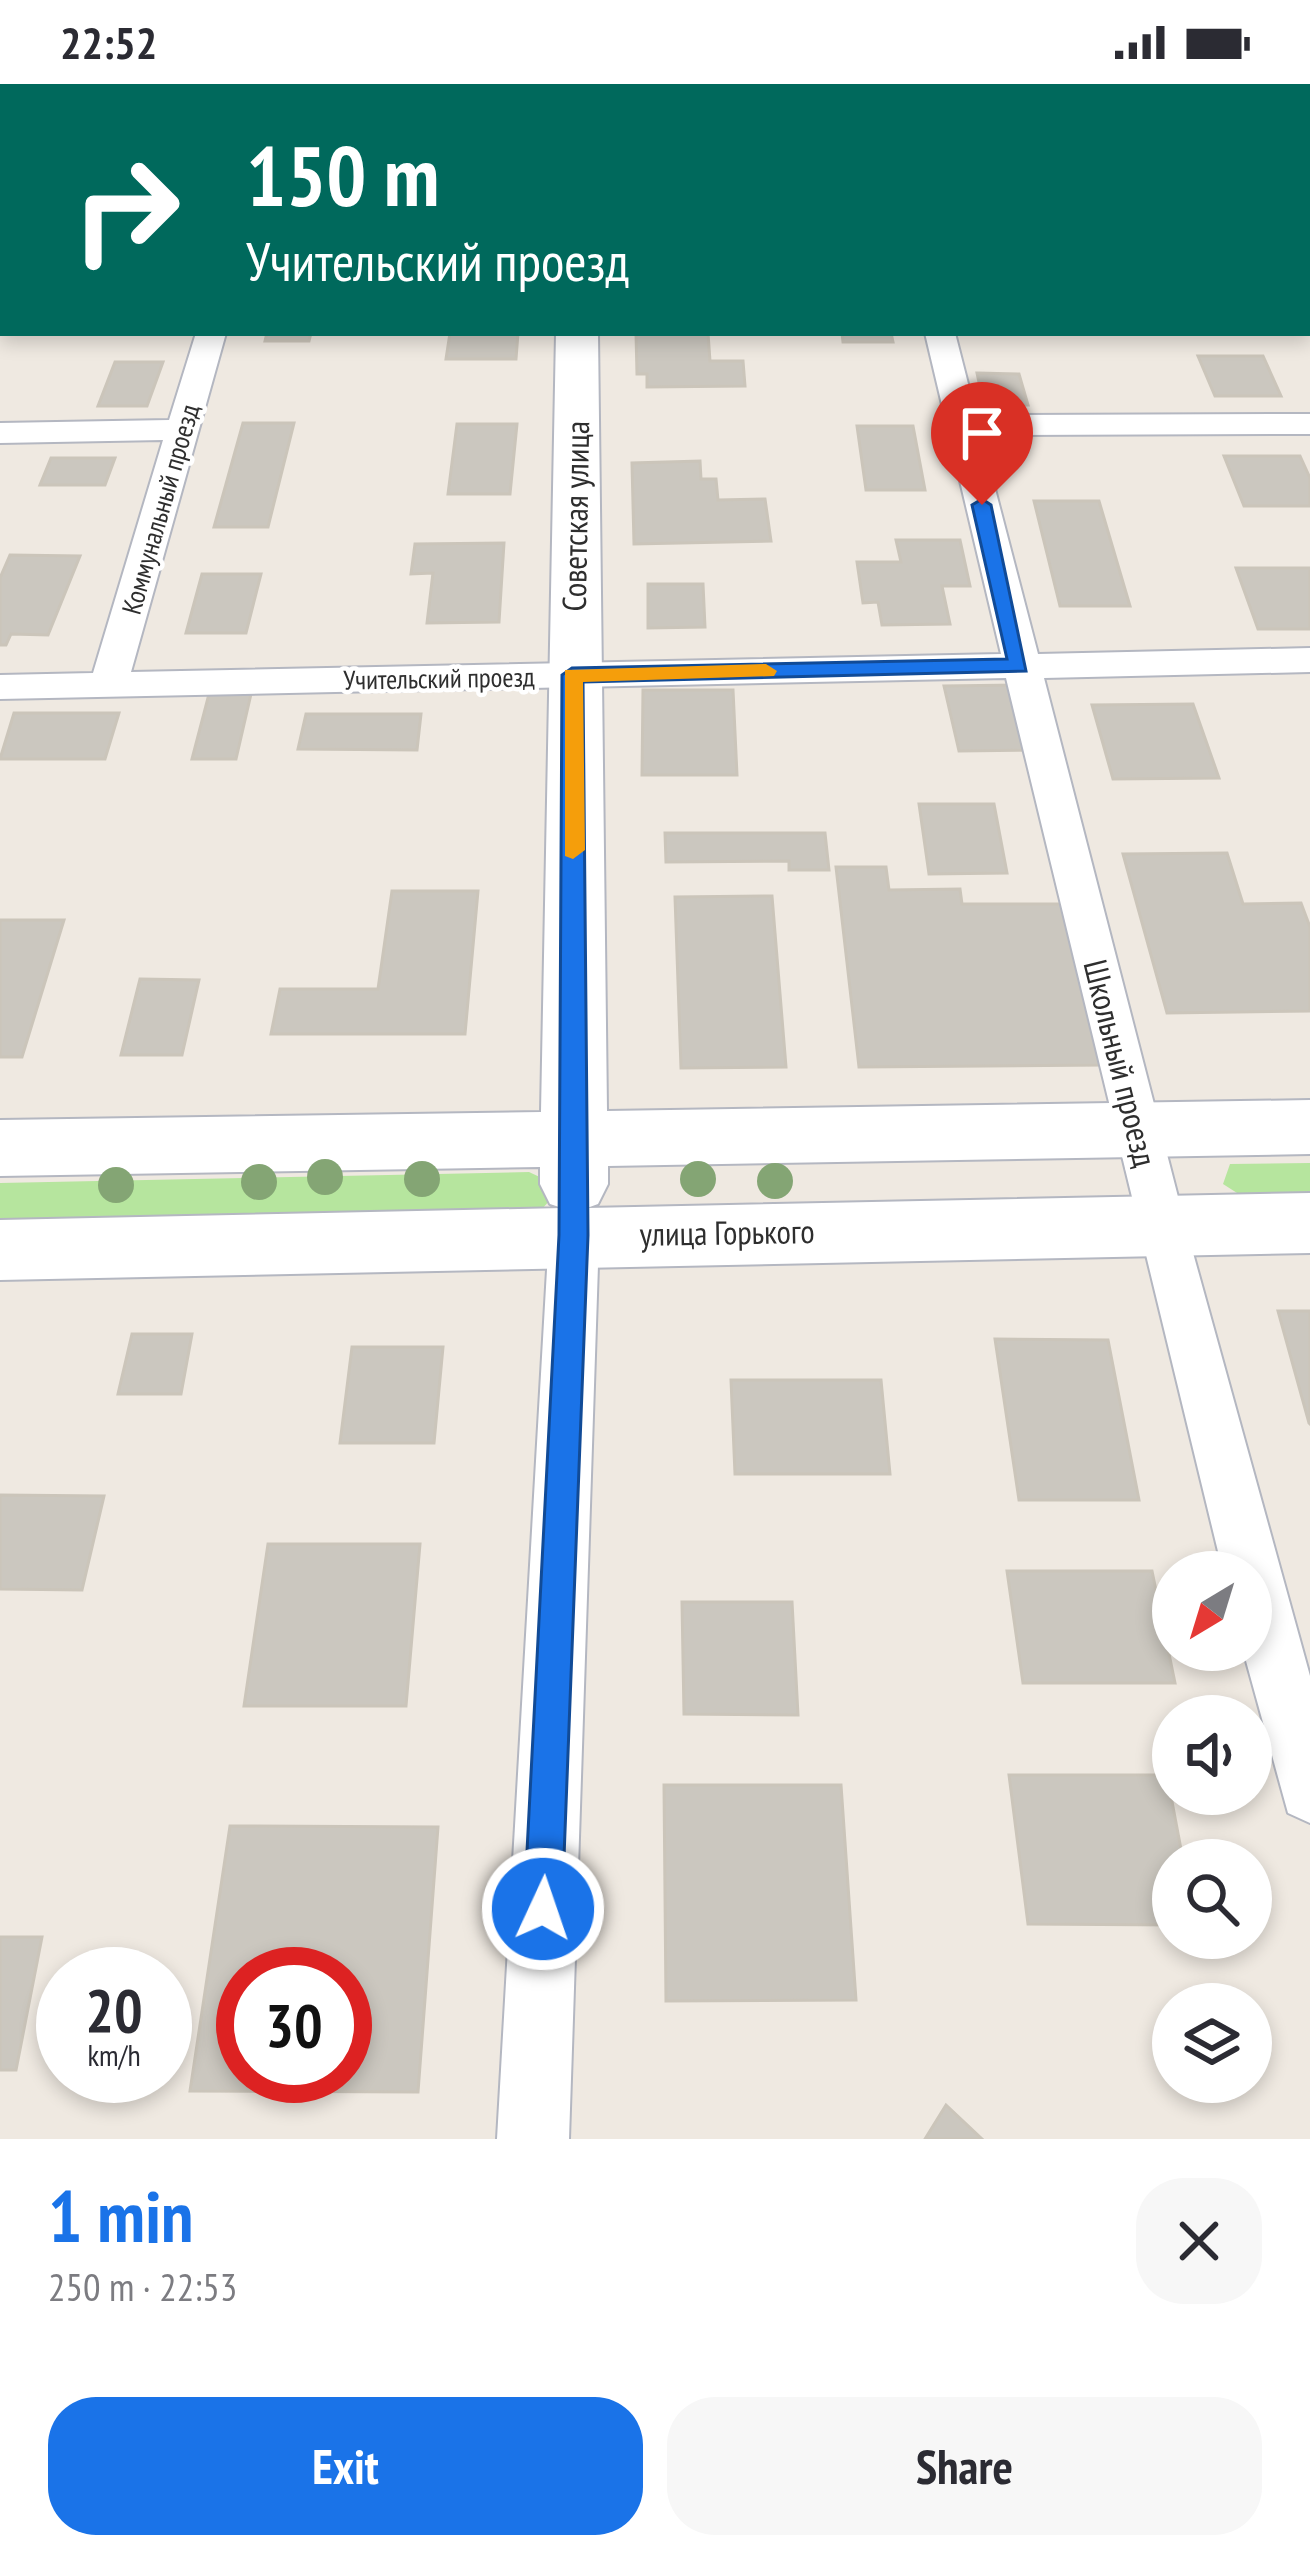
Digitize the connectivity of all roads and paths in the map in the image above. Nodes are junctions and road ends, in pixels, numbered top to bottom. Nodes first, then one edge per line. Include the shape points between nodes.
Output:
1 (210, 336) edge
2 (577, 336) edge
3 (941, 336) edge
4 (1310, 424) edge
5 (963, 425) junction
6 (184, 430) junction
7 (0, 433) edge
8 (1310, 660) edge
9 (1019, 666) junction
10 (572, 675) junction
11 (108, 685) junction
12 (0, 687) edge
13 (1310, 1127) edge
14 (1138, 1130) junction
15 (574, 1142) junction
16 (0, 1148) edge
17 (1310, 1222) edge
18 (1160, 1224) junction
19 (574, 1235) junction
20 (0, 1250) edge
21 (1310, 1791) edge
22 (533, 2139) edge

1 - 6 street, Коммунальный проезд
2 - 10 main road, Советская улица
3 - 5 street, Школьный проезд
4 - 5 street
5 - 9 street, Школьный проезд
6 - 7 street
6 - 11 street, Коммунальный проезд
8 - 9 street, Учительский проезд
9 - 10 street, Учительский проезд
9 - 14 street, Школьный проезд
10 - 11 street, Учительский проезд
10 - 15 main road, Советская улица
11 - 12 street, Учительский проезд
13 - 14 main road
14 - 15 main road
14 - 18 street, Школьный проезд
15 - 16 main road
15 - 19 main road, Советская улица
17 - 18 main road, улица Горького
18 - 19 main road, улица Горького
18 - 21 street, Школьный проезд
19 - 20 main road, улица Горького
19 - 22 street, Советская улица

